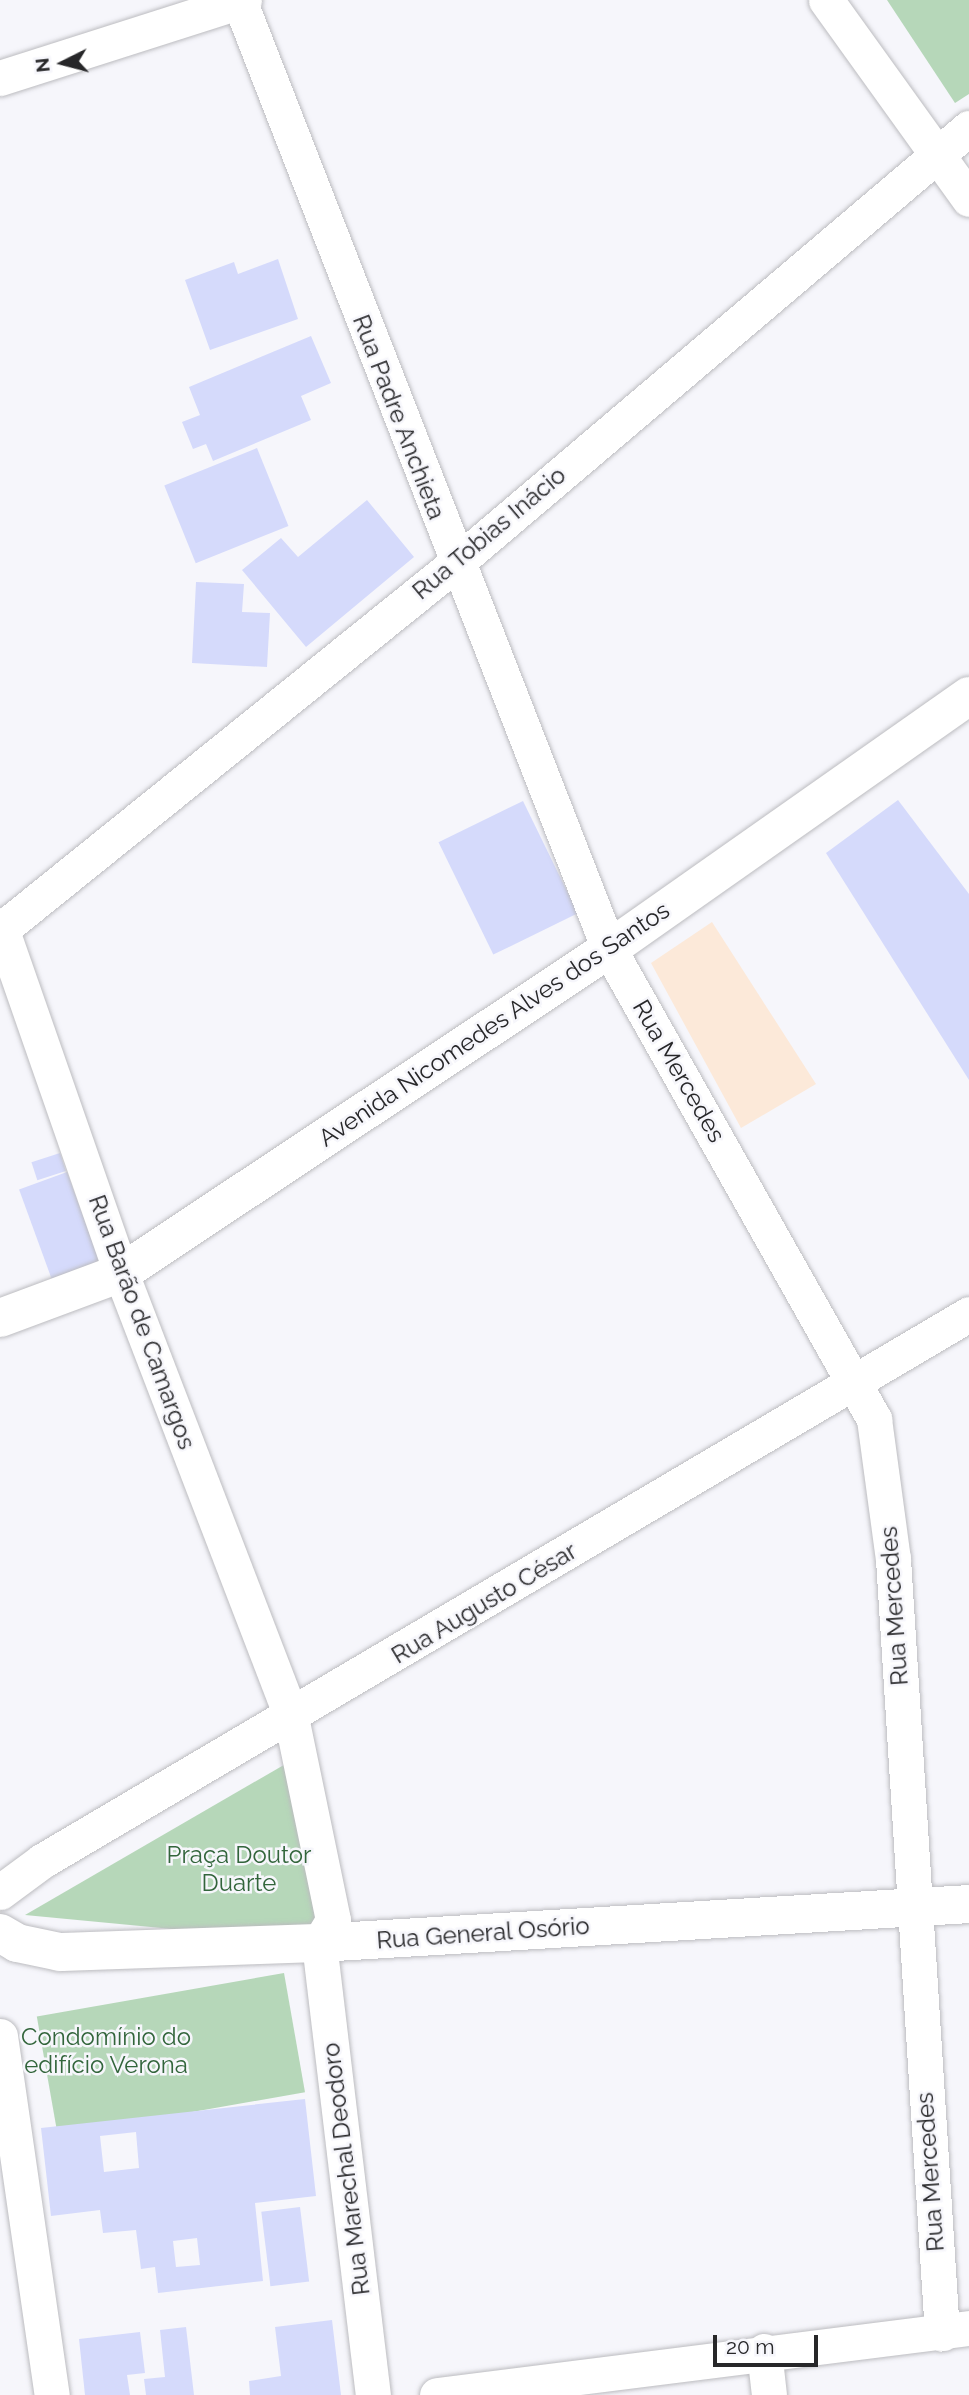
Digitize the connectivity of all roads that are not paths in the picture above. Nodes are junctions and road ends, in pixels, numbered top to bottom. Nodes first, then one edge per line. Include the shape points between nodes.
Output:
1 (826, 0) edge
2 (241, 1) edge
3 (0, 78) edge
4 (969, 128) edge
5 (934, 155) junction
6 (969, 199) edge
7 (455, 564) junction
8 (969, 696) edge
9 (1, 927) edge
10 (609, 949) junction
11 (121, 1273) junction
12 (969, 1314) edge
13 (0, 1318) edge
14 (857, 1381) junction
15 (291, 1717) junction
16 (0, 1892) edge
17 (969, 1904) edge
18 (911, 1905) junction
19 (0, 1933) edge
20 (319, 1943) junction
21 (0, 2036) edge
22 (956, 2330) edge
23 (764, 2351) junction
24 (52, 2395) edge
25 (373, 2395) edge
26 (437, 2395) edge
27 (769, 2395) edge

1 - 5 street
2 - 3 street
2 - 7 street, Rua Padre Anchieta
4 - 5 street, Rua Tobias Inácio
5 - 6 street
5 - 7 street, Rua Tobias Inácio
7 - 9 street, Rua Tobias Inácio
7 - 10 street, Rua Padre Anchieta
8 - 10 street, Avenida Nicomedes Alves dos Santos
9 - 11 street, Rua Barão de Camargos
10 - 11 street, Avenida Nicomedes Alves dos Santos
10 - 14 street, Rua Mercedes
11 - 13 street, Avenida Nicomedes Alves dos Santos
11 - 15 street, Rua Barão de Camargos
12 - 14 street, Rua Augusto César
14 - 15 street, Rua Augusto César
14 - 18 street, Rua Mercedes via 874,1419 893,1559
15 - 16 street, Rua Augusto César via 41,1861
15 - 20 street via 334,1920
17 - 18 street, Rua General Osório
18 - 20 street, Rua General Osório
18 - 22 street, Rua Mercedes
19 - 20 street, Rua General Osório via 17,1943 60,1952
20 - 25 street, Rua Marechal Deodoro
21 - 24 street
22 - 23 street
23 - 26 street
23 - 27 street

